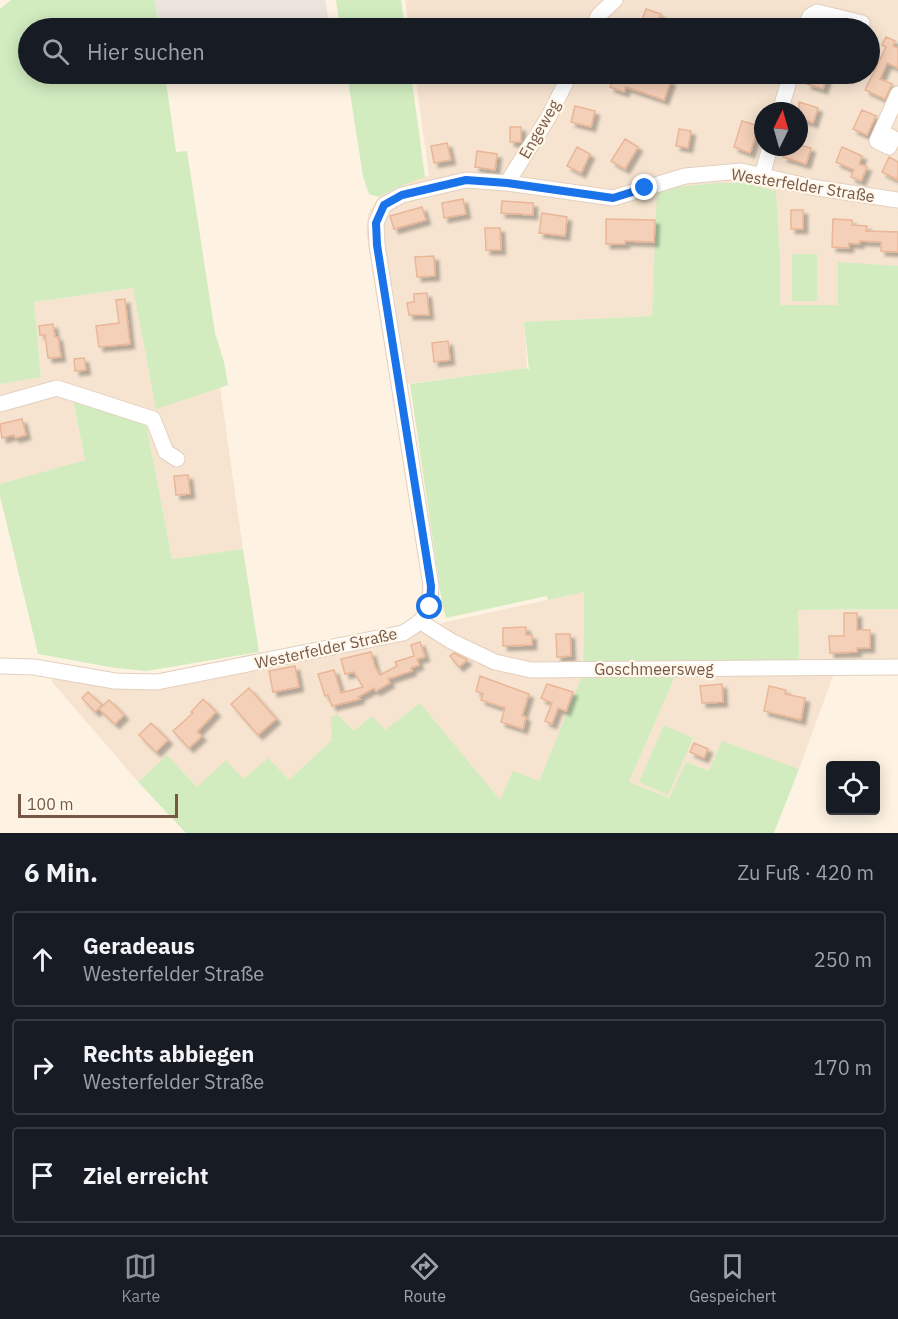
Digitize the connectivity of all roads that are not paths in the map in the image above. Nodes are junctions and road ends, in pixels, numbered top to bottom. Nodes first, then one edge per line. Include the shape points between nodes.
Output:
1 (615, 0) edge
2 (597, 18) edge
3 (809, 18) edge
4 (842, 18) edge
5 (565, 84) edge
6 (788, 84) edge
7 (898, 94) edge
8 (783, 102) edge
9 (882, 132) dead end
10 (768, 156) edge
11 (762, 176) junction
12 (507, 183) junction
13 (898, 200) edge
14 (0, 404) edge
15 (177, 459) dead end
16 (421, 622) junction
17 (0, 666) edge
18 (898, 667) edge

1 - 2 street
3 - 4 street via 817,12
5 - 12 street, Engeweg
6 - 8 street
7 - 9 street
10 - 11 street
11 - 12 street, Westerfelder Straße via 741,171 685,176 613,198
11 - 13 street, Westerfelder Straße
12 - 16 street, Westerfelder Straße via 466,180 402,195 384,205 376,223 431,586 430,607
14 - 15 street via 57,388 153,419 166,452
16 - 17 street, Westerfelder Straße via 403,633 157,682 115,681 34,667
16 - 18 street, Goschmeersweg via 495,662 531,670

